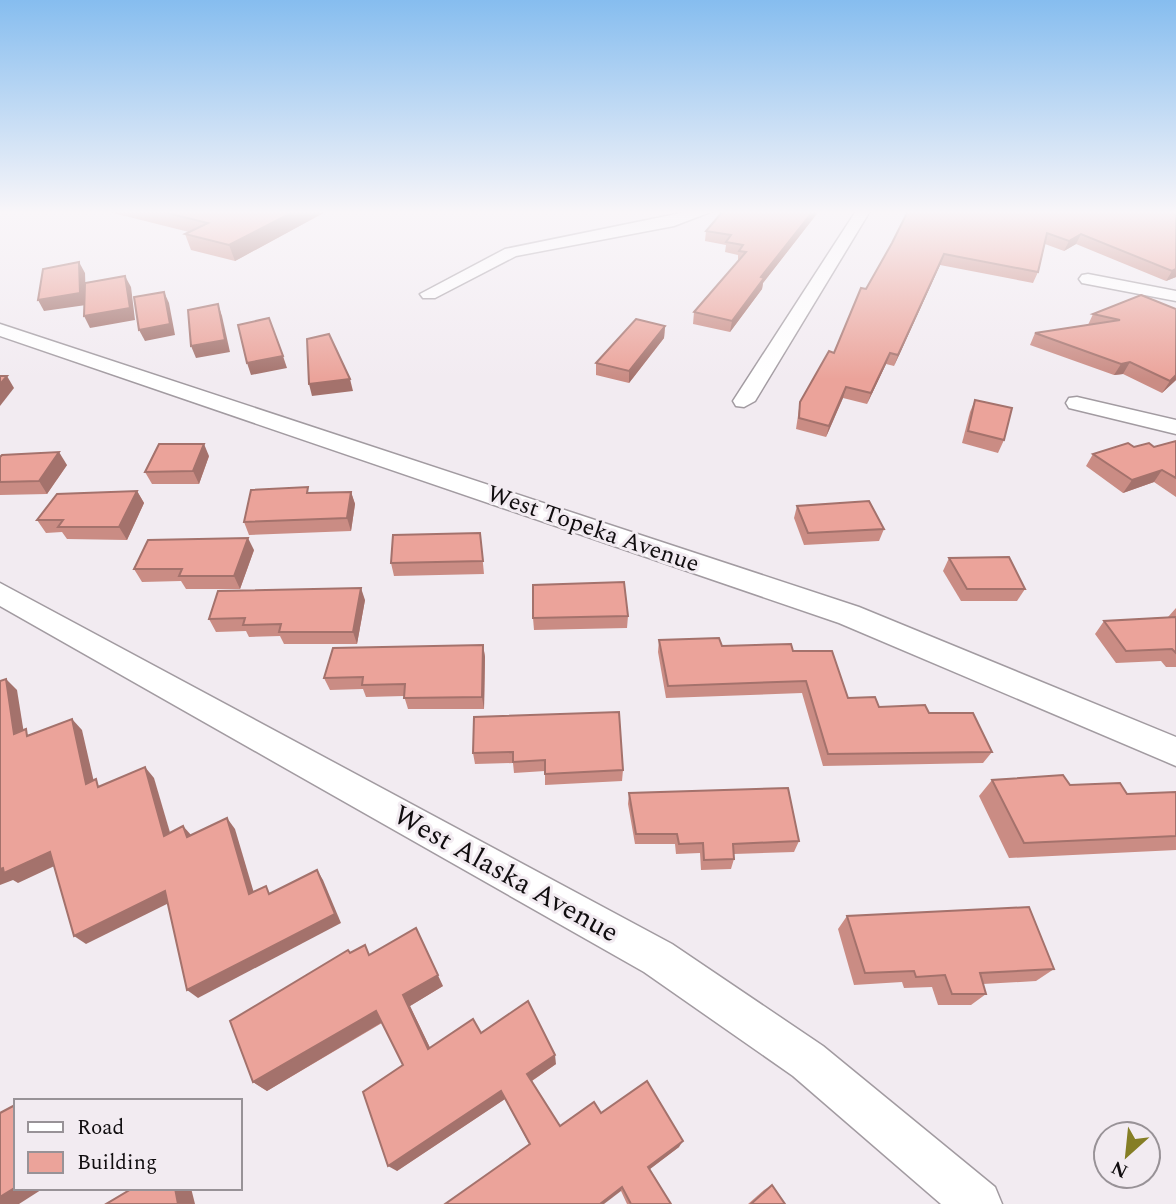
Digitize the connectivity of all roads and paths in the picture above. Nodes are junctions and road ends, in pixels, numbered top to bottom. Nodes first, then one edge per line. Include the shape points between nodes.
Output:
1 (481, 267) edge
2 (828, 267) edge
3 (1088, 279) dead end
4 (429, 294) dead end
5 (1176, 296) edge
6 (0, 330) edge
7 (744, 401) dead end
8 (1077, 403) dead end
9 (1176, 427) edge
10 (0, 593) edge
11 (1176, 752) edge
12 (978, 1204) edge

1 - 4 street
2 - 7 street
3 - 5 street
6 - 11 street, West Topeka Avenue via 849,615
8 - 9 street
10 - 12 street, West Alaska Avenue via 658,958 808,1061

